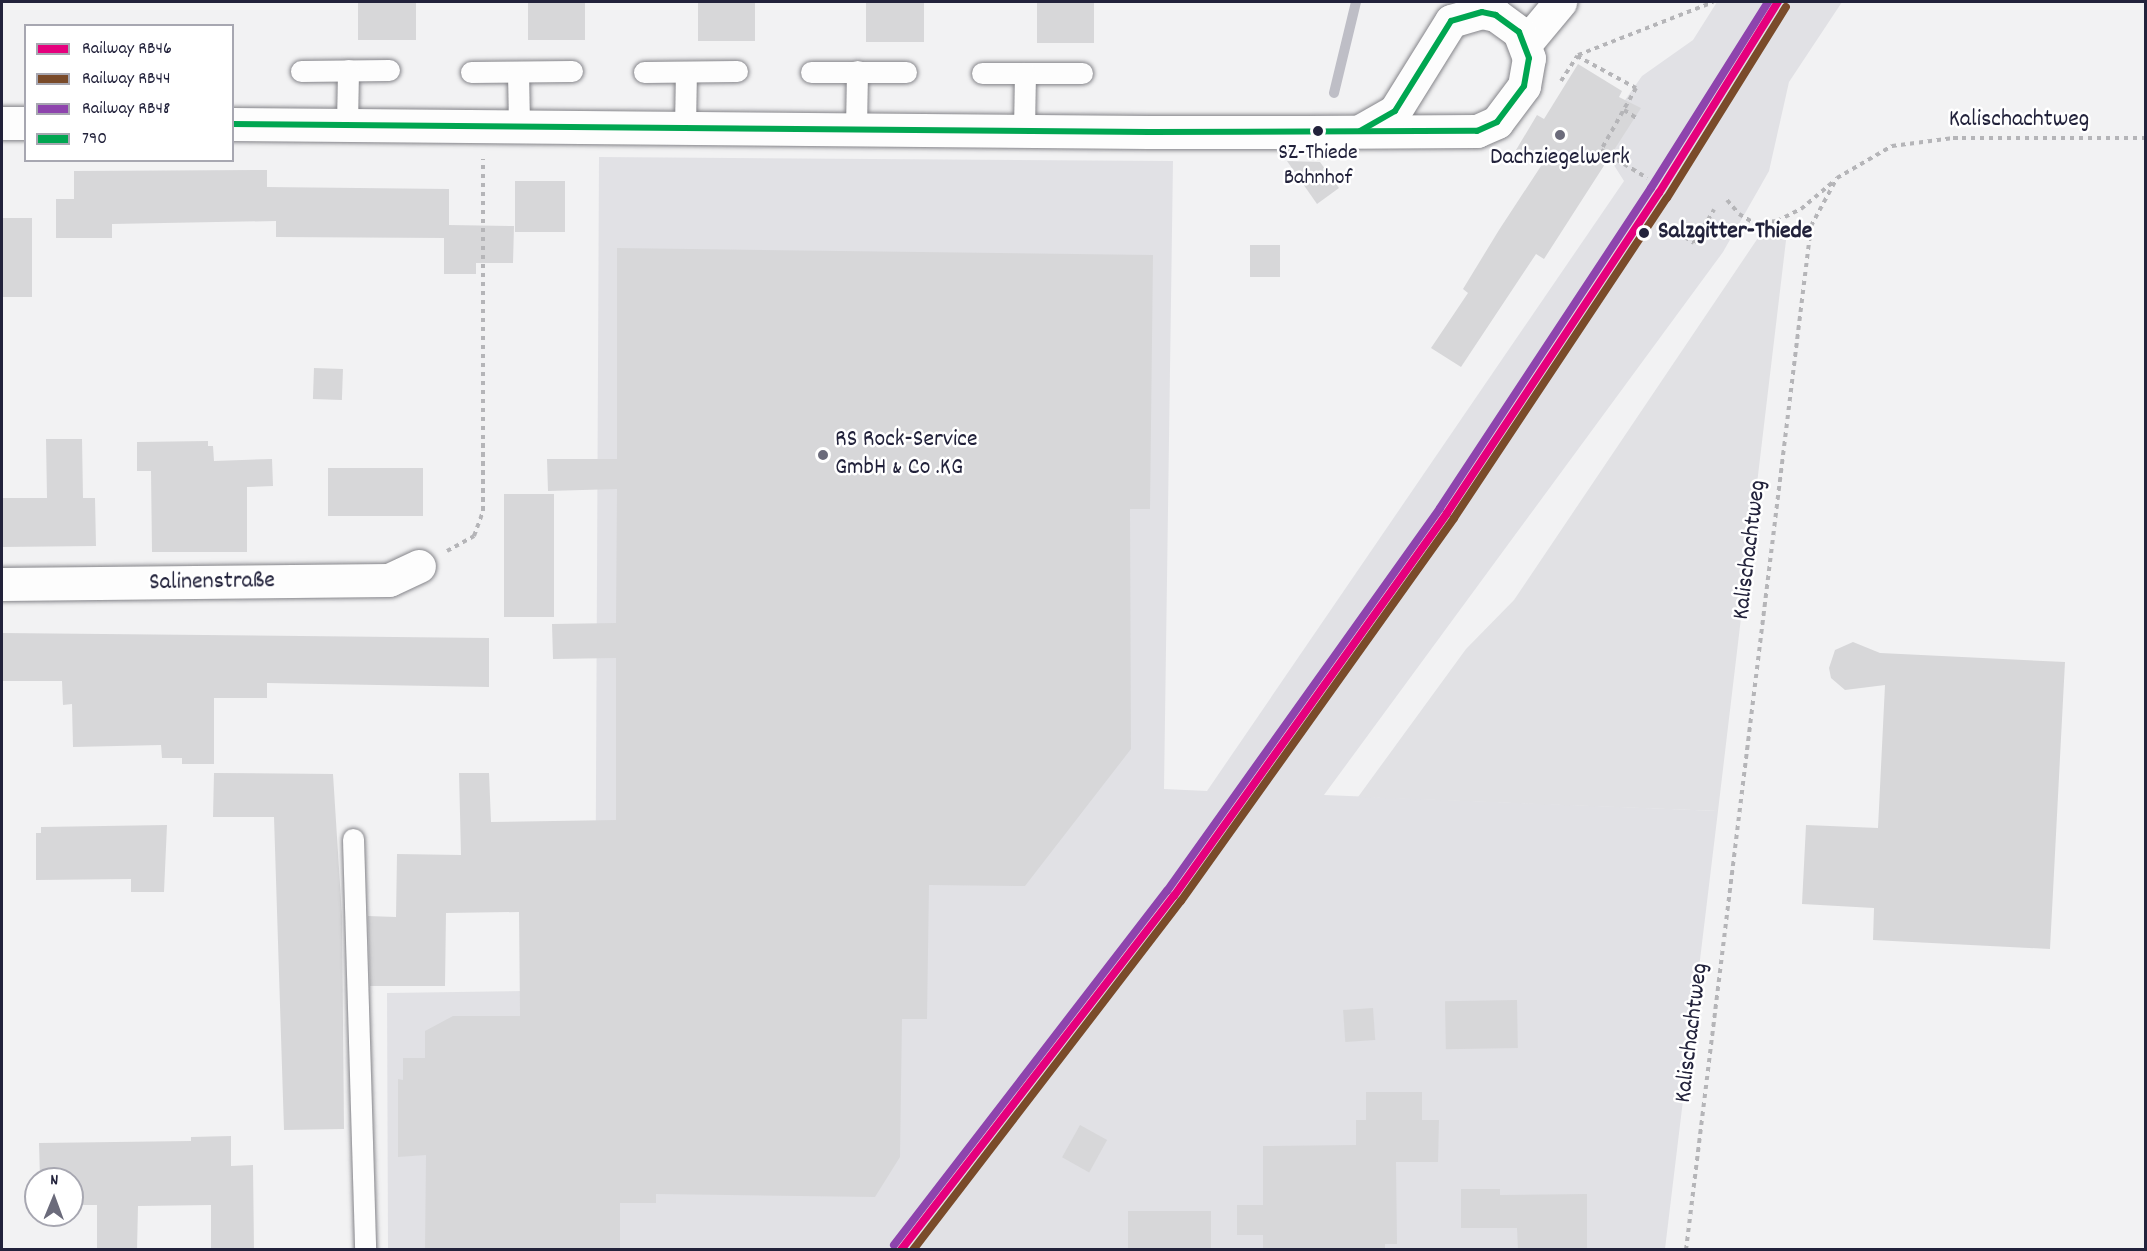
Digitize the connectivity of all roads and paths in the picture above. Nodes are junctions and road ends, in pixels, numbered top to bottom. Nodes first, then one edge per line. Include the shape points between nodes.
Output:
1 (1560, 2) edge
2 (1713, 2) edge
3 (1525, 44) junction
4 (1577, 56) junction
5 (348, 70) junction
6 (389, 70) dead end
7 (301, 71) dead end
8 (572, 71) dead end
9 (737, 71) dead end
10 (857, 71) junction
11 (471, 72) dead end
12 (518, 72) junction
13 (644, 72) dead end
14 (686, 72) junction
15 (811, 72) dead end
16 (906, 72) dead end
17 (982, 73) dead end
18 (1025, 73) junction
19 (1082, 73) dead end
20 (1524, 86) junction
21 (1624, 110) junction
22 (1638, 119) dead end
23 (2, 123) edge
24 (24, 123) edge
25 (234, 124) edge
26 (347, 124) junction
27 (483, 125) junction
28 (519, 125) junction
29 (685, 127) junction
30 (856, 129) junction
31 (1024, 130) junction
32 (1360, 131) junction
33 (2145, 138) edge
34 (1647, 178) dead end
35 (1837, 178) junction
36 (1727, 200) dead end
37 (1714, 210) dead end
38 (1677, 232) dead end
39 (419, 566) joint
40 (2, 584) edge
41 (352, 839) dead end
42 (365, 1250) edge
43 (1686, 1250) edge

1 - 3 street
2 - 4 path
3 - 20 street via 1529,70
3 - 32 street via 1520,32 1496,15 1482,12 1458,17 1445,27 1395,111
4 - 20 path via 1554,91
4 - 21 path via 1636,88
5 - 6 lane
5 - 7 lane
5 - 26 lane
8 - 12 lane
9 - 14 lane
10 - 15 lane
10 - 16 lane
10 - 30 lane
11 - 12 lane
12 - 28 lane
13 - 14 lane
14 - 29 lane
17 - 18 lane
18 - 19 lane
18 - 31 lane
20 - 32 street via 1506,114 1487,128
21 - 22 path
21 - 34 path via 1601,150
23 - 24 street
25 - 26 street
26 - 27 street
27 - 28 street
27 - 39 path via 483,511 474,536
28 - 29 street
29 - 30 street
30 - 31 street
31 - 32 street
33 - 35 path, Kalischachtweg via 1917,141 1871,155
35 - 36 path via 1801,209 1777,221 1754,223
35 - 43 path, Kalischachtweg via 1811,226 1803,267
37 - 38 path via 1694,243
39 - 40 street, Salinenstraße via 388,580
41 - 42 lane

